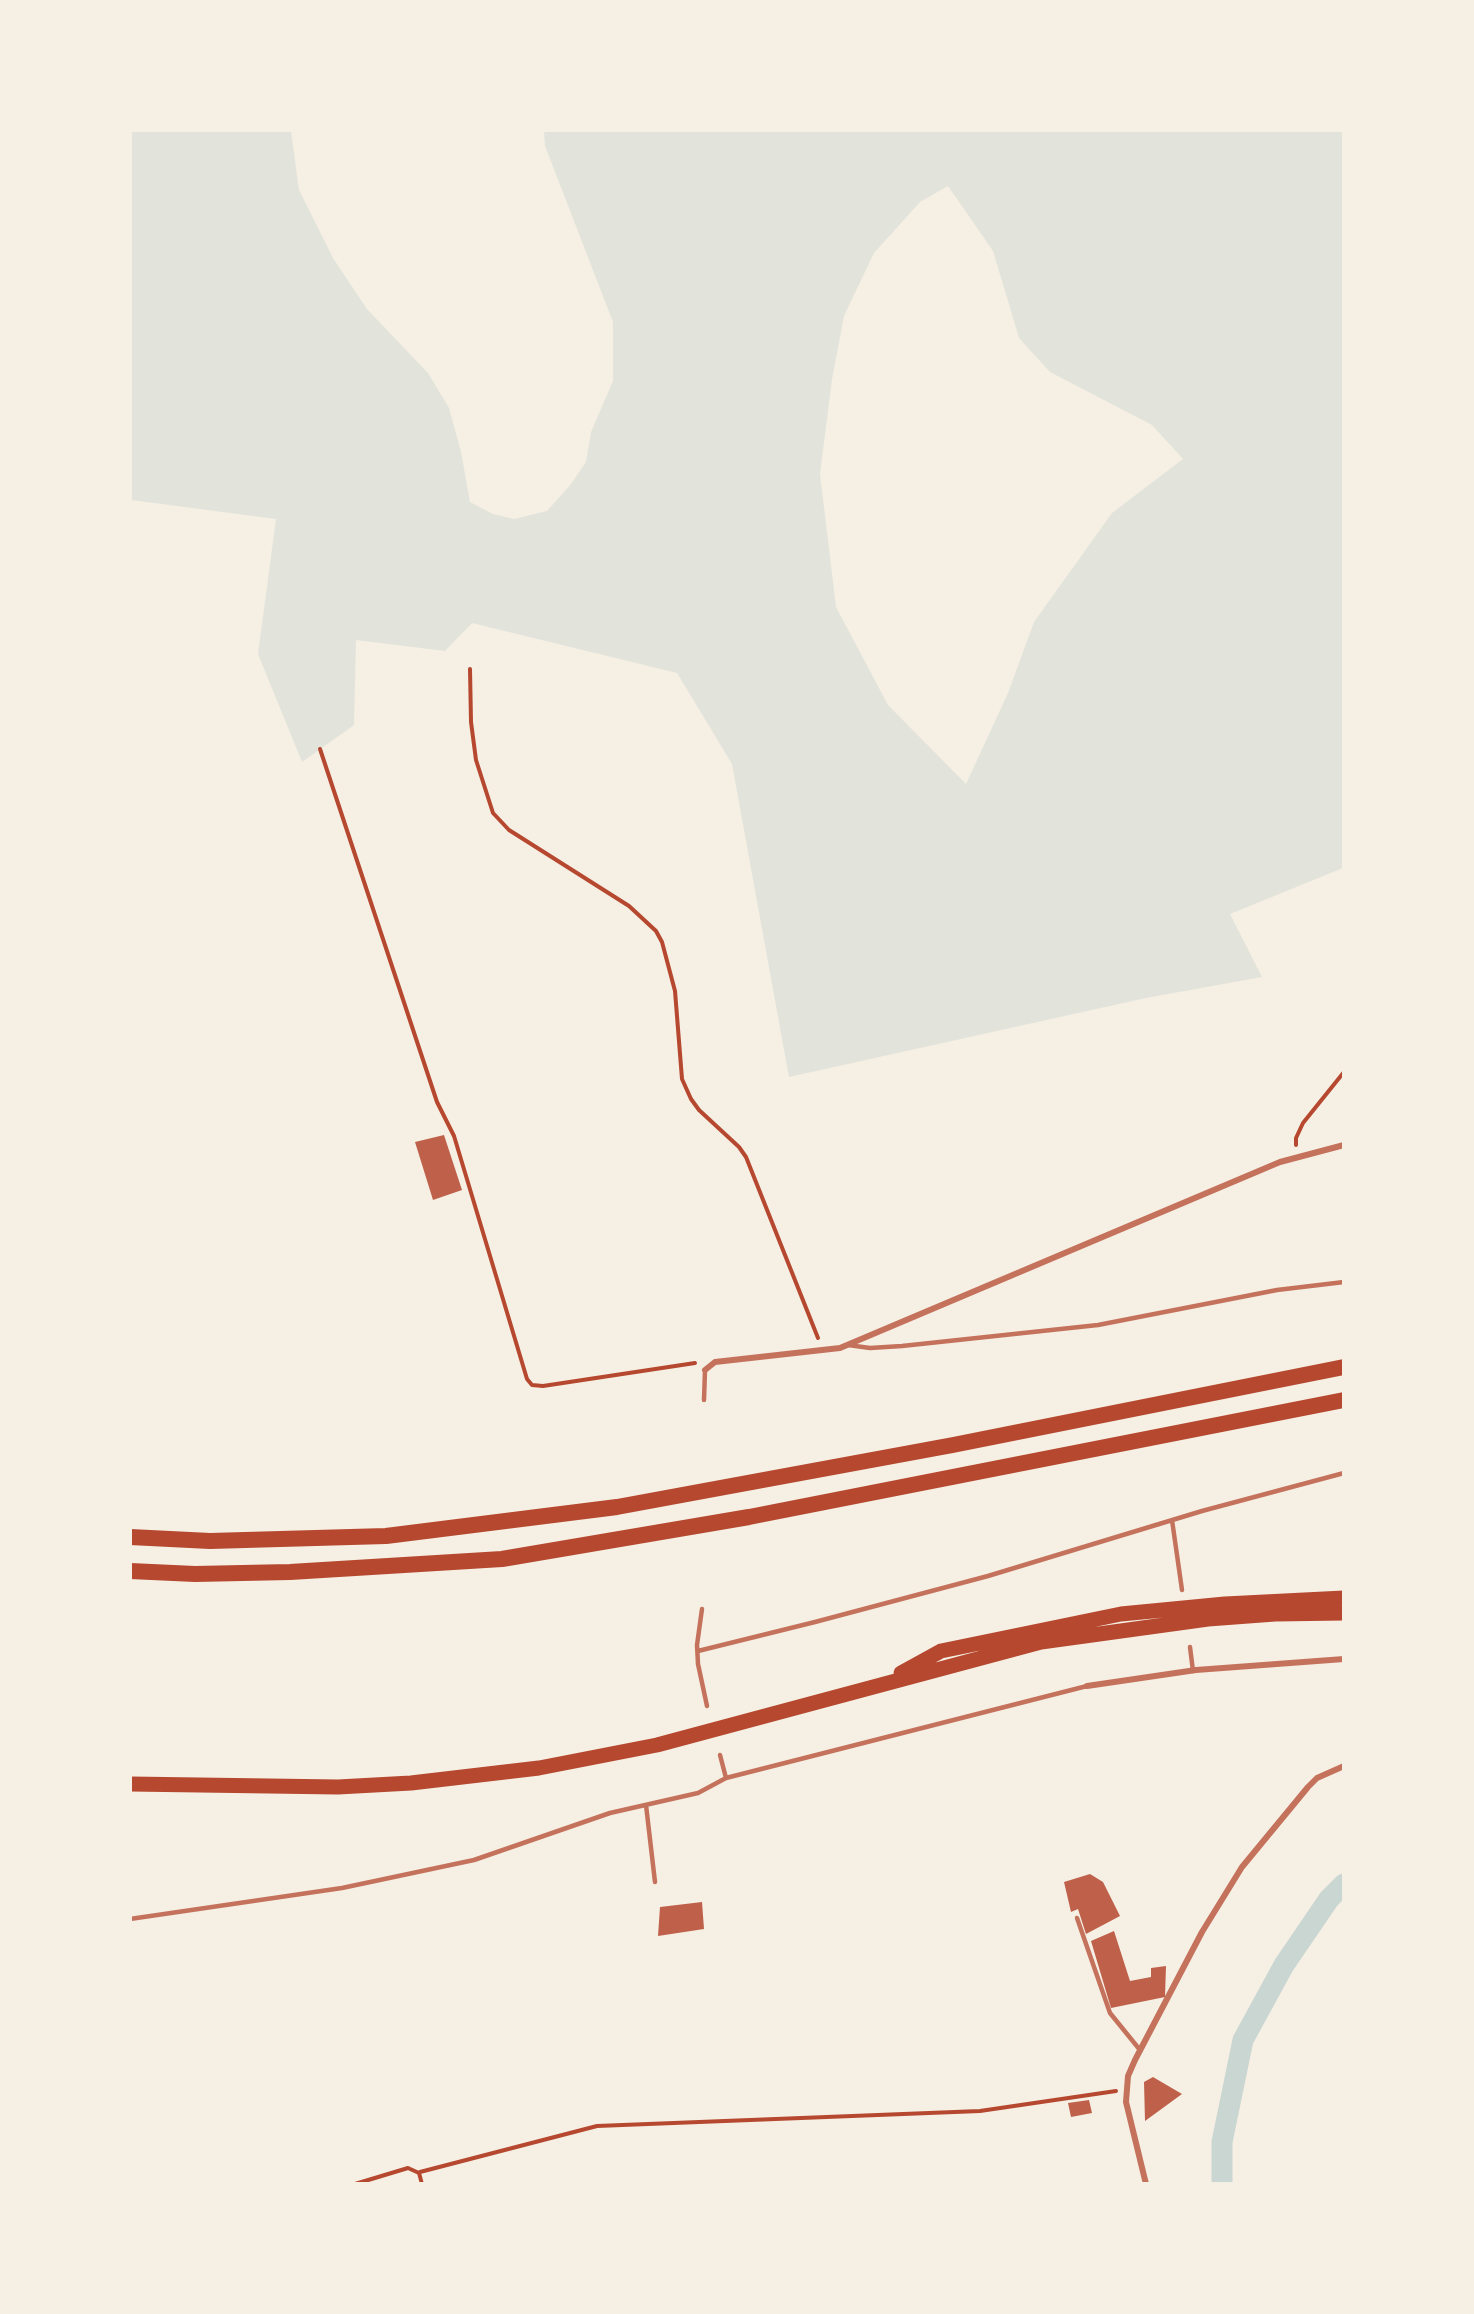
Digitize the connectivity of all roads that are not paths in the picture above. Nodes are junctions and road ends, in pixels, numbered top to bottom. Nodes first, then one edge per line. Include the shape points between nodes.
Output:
1 (1344, 1144) edge
2 (1344, 1282) edge
3 (848, 1346) junction
4 (1344, 1367) edge
5 (705, 1370) joint
6 (704, 1400) dead end
7 (1344, 1400) edge
8 (1344, 1473) edge
9 (1172, 1520) junction
10 (130, 1537) edge
11 (130, 1570) edge
12 (1182, 1590) dead end
13 (1344, 1598) edge
14 (702, 1608) dead end
15 (1344, 1613) edge
16 (1190, 1647) dead end
17 (698, 1651) junction
18 (1344, 1659) edge
19 (1193, 1671) junction
20 (880, 1684) junction
21 (1087, 1686) joint
22 (708, 1706) dead end
23 (720, 1755) dead end
24 (1344, 1766) edge
25 (726, 1778) junction
26 (130, 1784) edge
27 (646, 1805) junction
28 (655, 1882) dead end
29 (1077, 1918) dead end
30 (130, 1919) edge
31 (1140, 2050) junction
32 (1146, 2184) edge

1 - 3 street via 1297,1155
2 - 3 lane via 1289,1288 1098,1326 902,1346
3 - 5 street via 715,1362
4 - 10 highway via 606,1509 386,1536 210,1541
5 - 6 lane
7 - 11 highway via 749,1517 502,1559 290,1572 195,1574
8 - 9 lane
9 - 12 lane
9 - 17 lane via 988,1575
13 - 20 highway via 1121,1614 941,1652
14 - 17 lane
15 - 20 highway via 1275,1614 1144,1626 1041,1642
16 - 19 lane
17 - 22 lane
18 - 19 street
19 - 21 street
20 - 26 highway via 657,1745 483,1776 338,1787
21 - 25 lane
23 - 25 lane
24 - 31 street via 1317,1778 1242,1867 1202,1932
25 - 27 lane via 698,1793
27 - 28 lane
27 - 30 lane via 609,1813 474,1860 342,1888
29 - 31 lane via 1110,2013
31 - 32 street via 1125,2092

